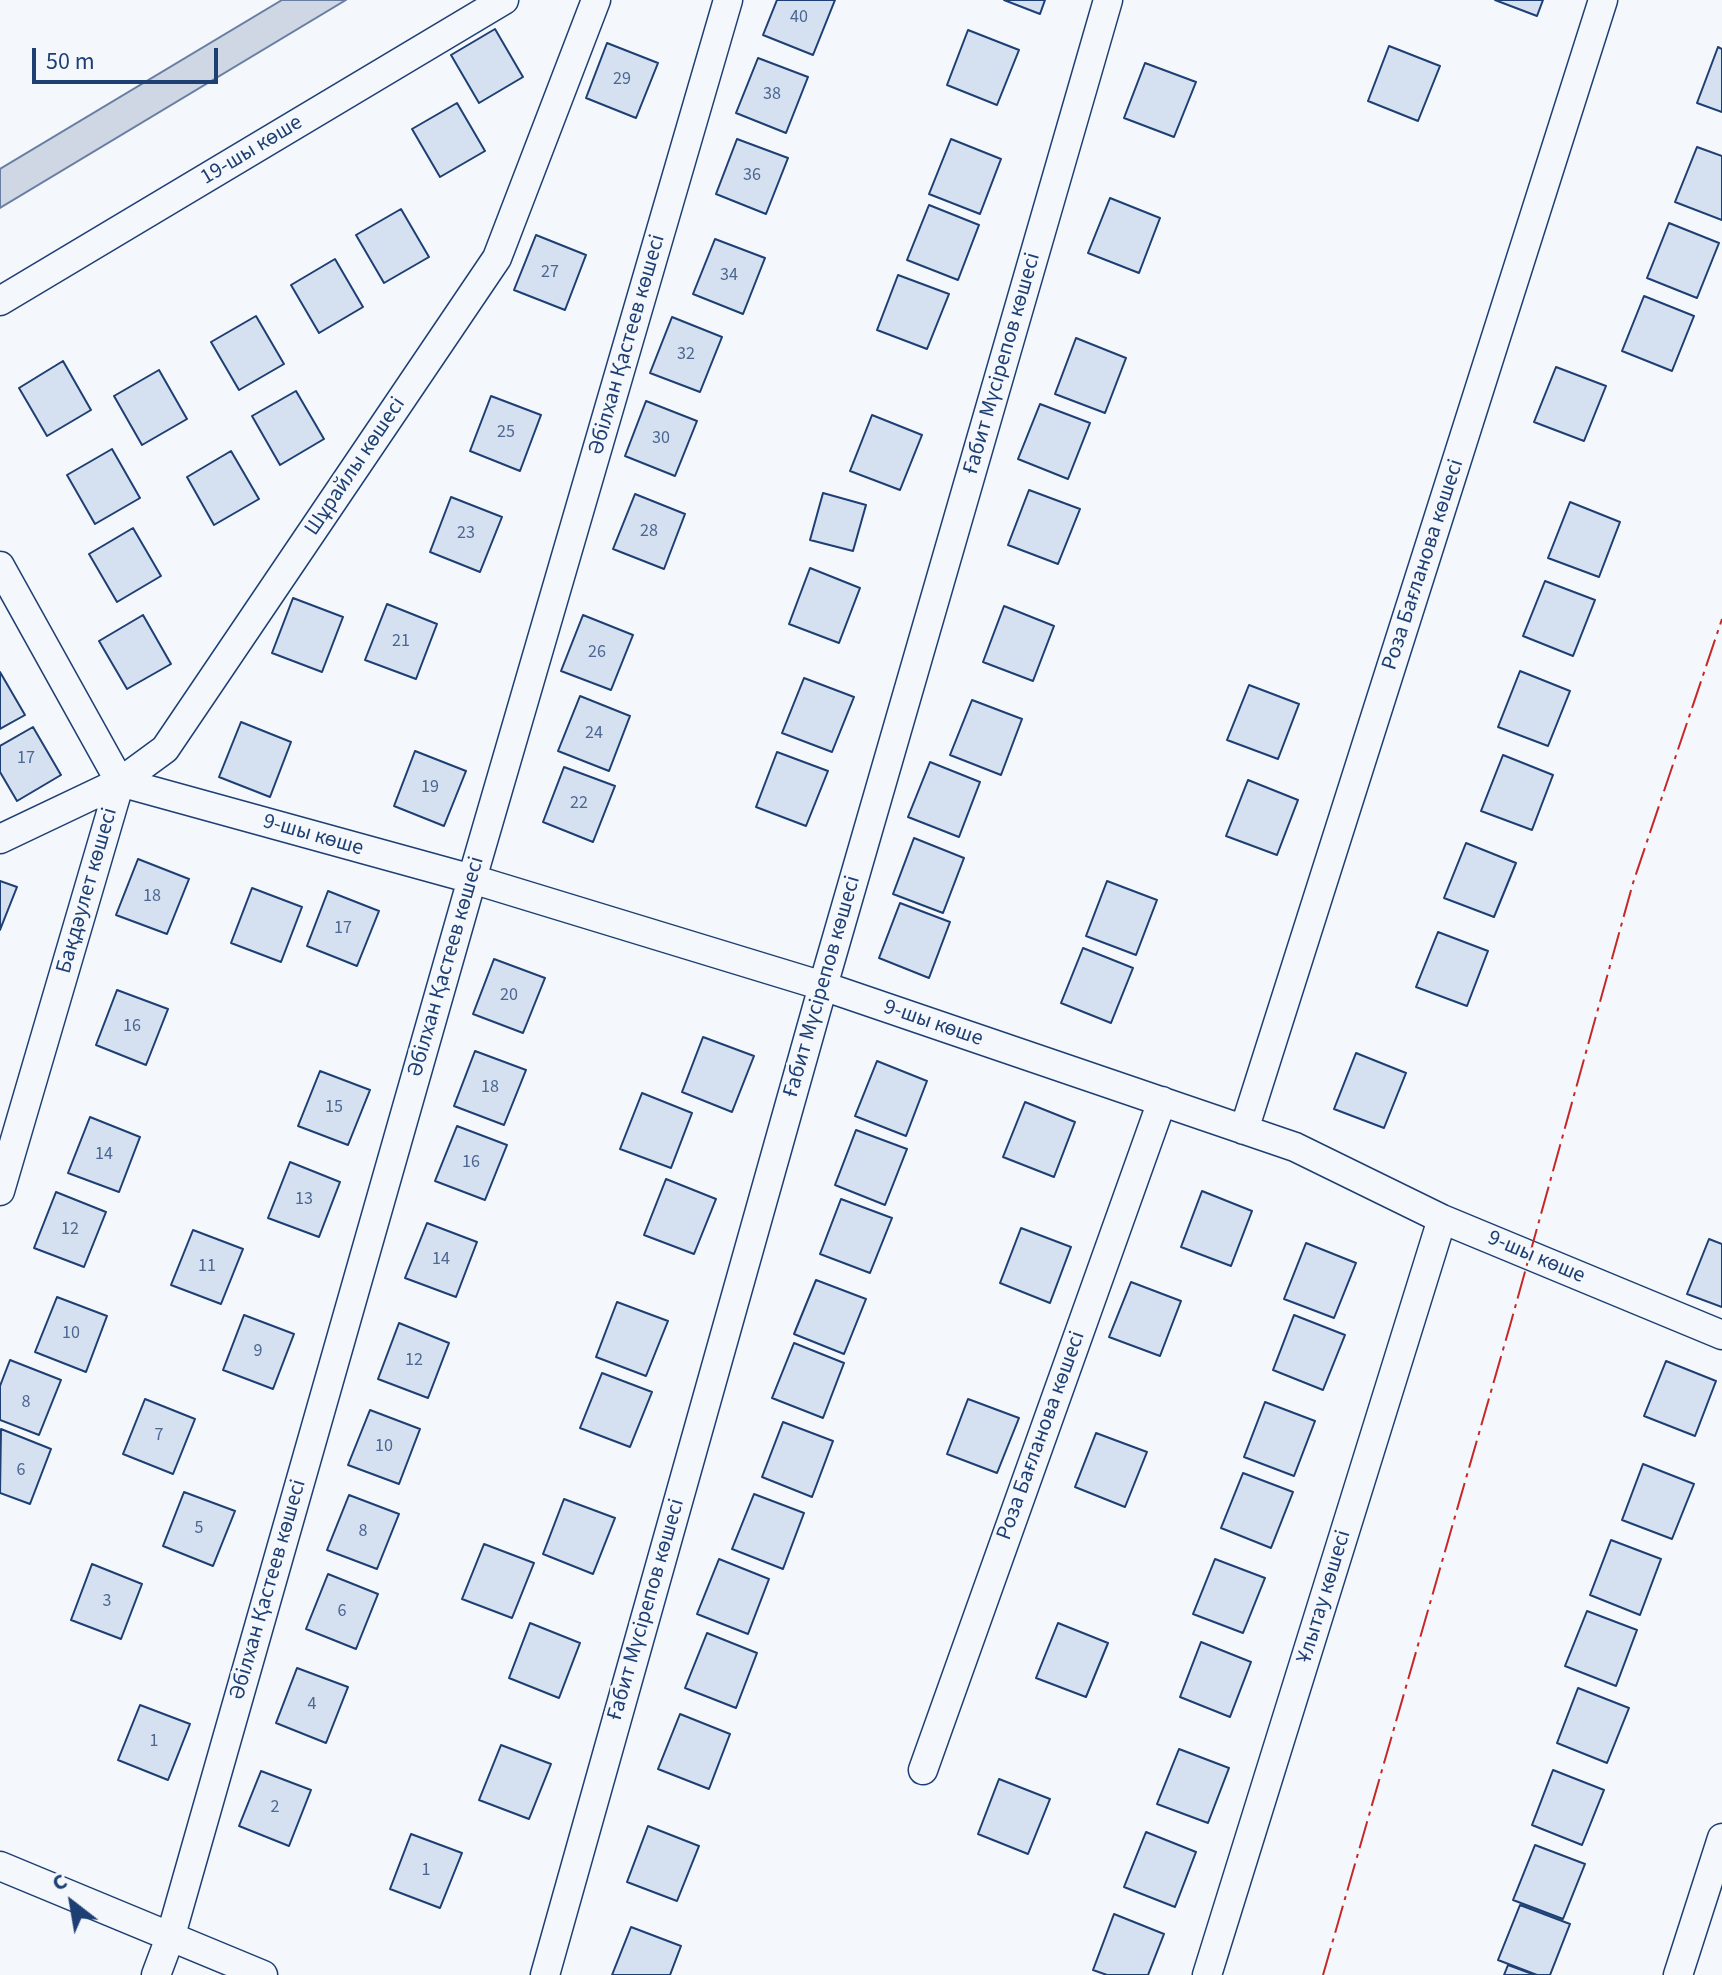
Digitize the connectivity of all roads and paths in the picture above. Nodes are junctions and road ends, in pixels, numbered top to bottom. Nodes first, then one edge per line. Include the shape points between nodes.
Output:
1 (504, 0) edge
2 (596, 0) edge
3 (728, 0) edge
4 (1108, 0) edge
5 (1603, 0) edge
6 (0, 301) edge
7 (0, 566) edge
8 (120, 782) junction
9 (0, 839) edge
10 (472, 879) junction
11 (823, 986) junction
12 (1162, 1101) junction
13 (1244, 1130) junction
14 (0, 1191) edge
15 (1442, 1219) junction
16 (1722, 1335) edge
17 (923, 1770) dead end
18 (1722, 1838) edge
19 (0, 1866) edge
20 (171, 1935) junction
21 (156, 1975) edge
22 (263, 1975) edge
23 (545, 1975) edge
24 (1207, 1975) edge
25 (1678, 1975) edge

1 - 6 street, 19-шы көше
2 - 8 street, Шұрайлы көшесі via 497,258 165,749
3 - 10 street, Әбілхан Қастеев көшесi
4 - 11 street, Ғабит Мүсірепов көшесi
5 - 13 street, Роза Бағланова көшесi
7 - 8 street, Бақдәулет көшесi
8 - 9 street, Шұрайлы көшесі
8 - 10 street, 9-шы көше
8 - 14 street, Бақдәулет көшесi
10 - 11 street, 9-шы көше
10 - 20 street, Әбілхан Қастеев көшесi
11 - 12 street, 9-шы көше
11 - 23 street, Ғабит Мүсірепов көшесi
12 - 13 street, 9-шы көше
12 - 17 street, Роза Бағланова көшесi
13 - 15 street, 9-шы көше via 1295,1147
15 - 16 street, 9-шы көше
15 - 24 street, Ұлытау көшесi
18 - 25 street
19 - 20 street
20 - 21 street, Әбілхан Қастеев көшесi
20 - 22 street

